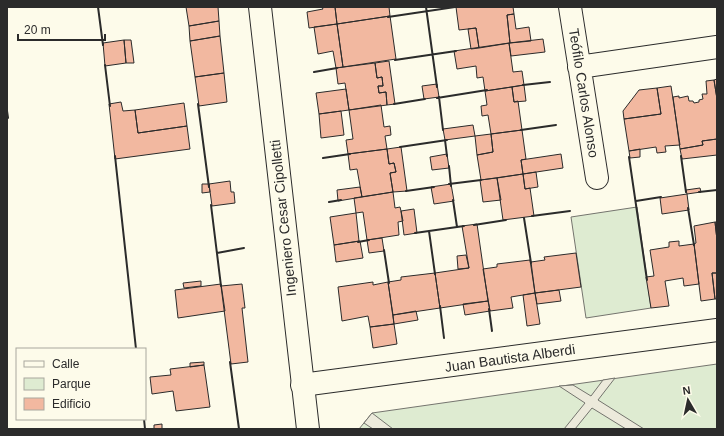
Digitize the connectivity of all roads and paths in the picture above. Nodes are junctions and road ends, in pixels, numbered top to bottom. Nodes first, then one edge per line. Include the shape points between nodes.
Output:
1 (260, 7) edge
2 (570, 7) edge
3 (717, 46) edge
4 (580, 67) junction
5 (597, 178) dead end
6 (717, 330) edge
7 (302, 385) junction
8 (308, 429) edge

1 - 7 street, Ingeniero Cesar Cipolletti
2 - 4 street, Teófilo Carlos Alonso
3 - 4 street
4 - 5 street, Teófilo Carlos Alonso
6 - 7 street, Juan Bautista Alberdi
7 - 8 street, Ingeniero Cesar Cipolletti

